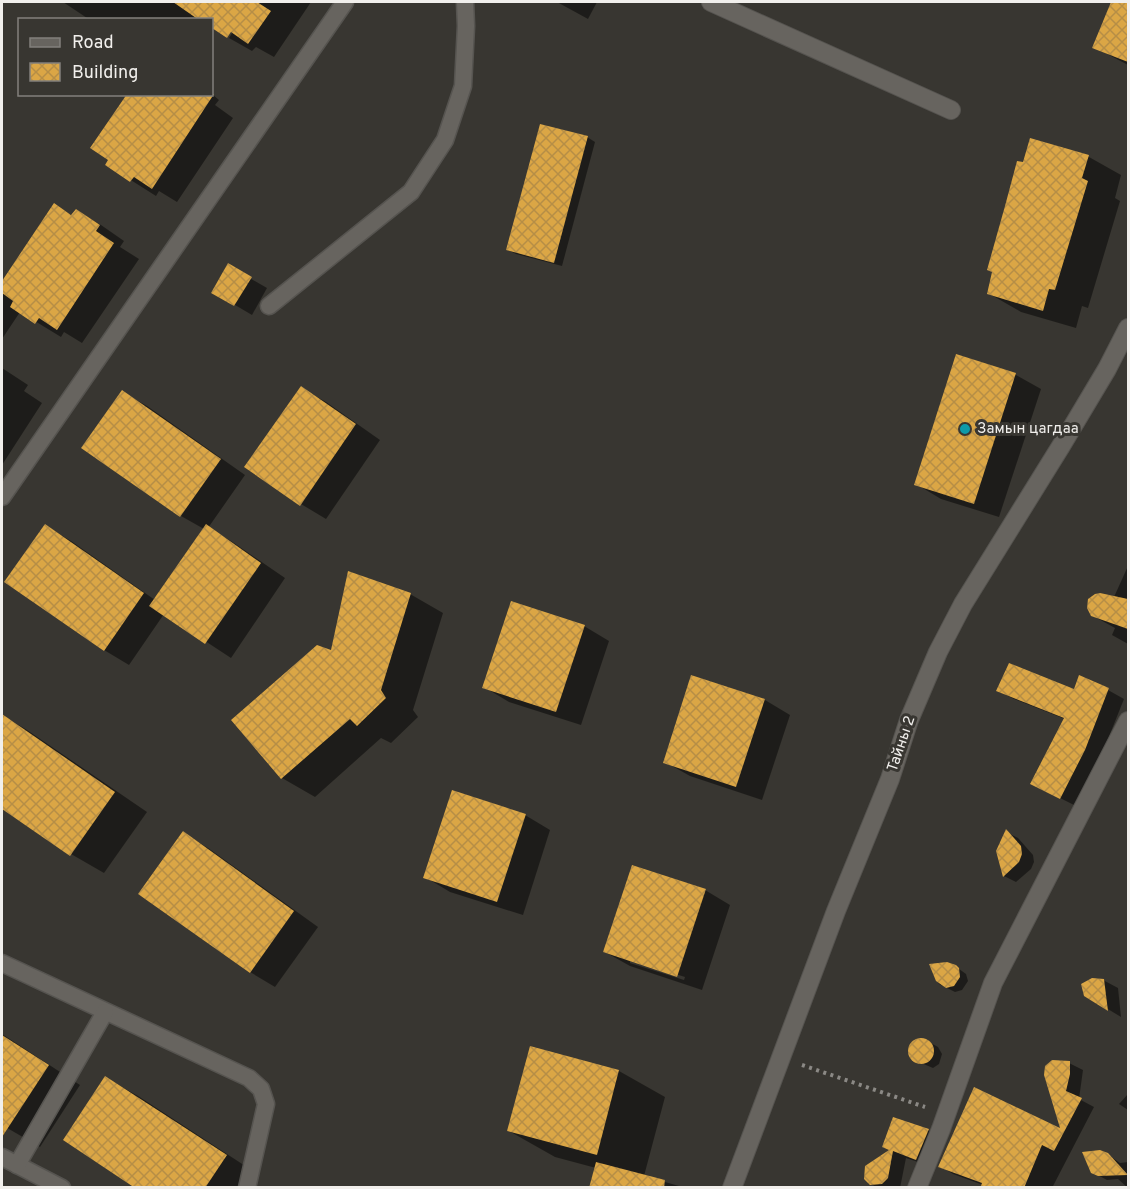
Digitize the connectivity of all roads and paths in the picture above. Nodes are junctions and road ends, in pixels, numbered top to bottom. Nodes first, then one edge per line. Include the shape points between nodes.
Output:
1 (345, 2) edge
2 (465, 2) edge
3 (711, 2) edge
4 (951, 110) dead end
5 (269, 306) dead end
6 (1128, 328) edge
7 (2, 497) edge
8 (1128, 721) edge
9 (2, 963) edge
10 (105, 1012) junction
11 (779, 1058) junction
12 (946, 1114) junction
13 (9, 1161) edge
14 (62, 1188) edge
15 (247, 1188) edge
16 (732, 1188) edge
17 (917, 1188) edge

1 - 7 lane
2 - 5 lane via 463,86 445,140 434,158 411,192
3 - 4 street
6 - 11 street, Тайны 2 via 938,652
8 - 12 street via 993,983
9 - 10 lane
10 - 13 lane
10 - 15 lane via 249,1078 261,1089 266,1104
11 - 12 path
11 - 16 street, Тайны 2
12 - 17 street
13 - 14 lane

